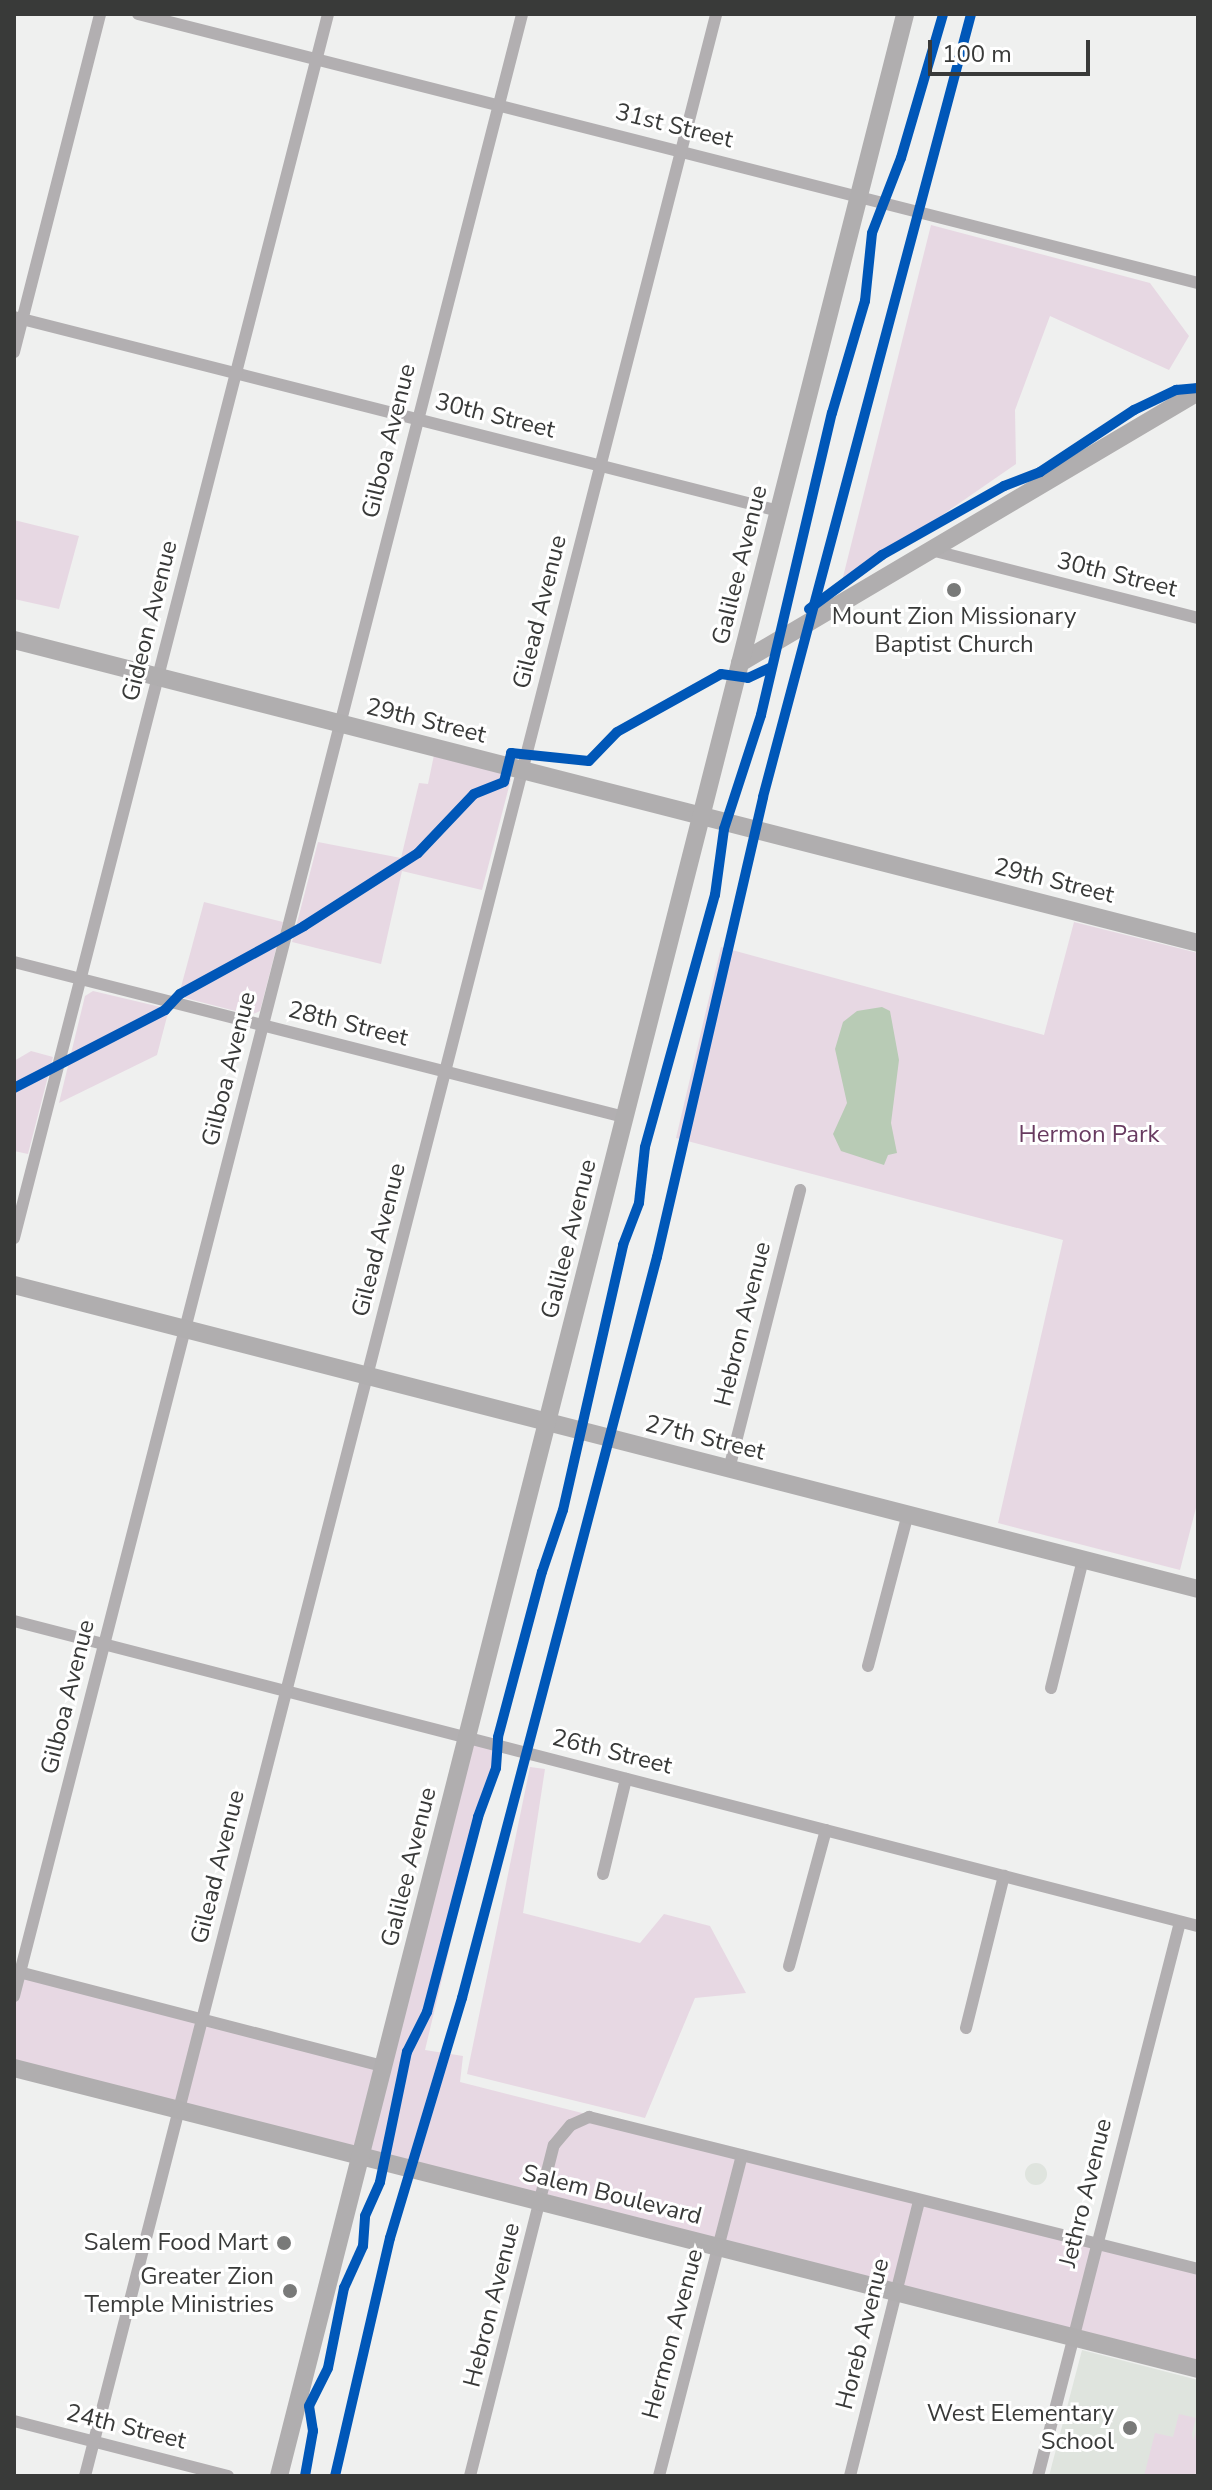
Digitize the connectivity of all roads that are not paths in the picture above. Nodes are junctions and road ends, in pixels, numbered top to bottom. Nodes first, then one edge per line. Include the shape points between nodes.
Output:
1 (100, 14) edge
2 (138, 14) edge
3 (328, 14) edge
4 (522, 14) edge
5 (716, 14) edge
6 (905, 14) edge
7 (316, 59) junction
8 (498, 105) junction
9 (681, 150) junction
10 (859, 196) junction
11 (1198, 283) edge
12 (18, 318) edge
13 (14, 352) edge
14 (236, 373) junction
15 (1198, 392) edge
16 (418, 419) junction
17 (600, 465) junction
18 (779, 511) junction
19 (931, 550) junction
20 (1198, 618) edge
21 (14, 640) edge
22 (740, 663) junction
23 (158, 677) junction
24 (340, 724) junction
25 (522, 770) junction
26 (701, 816) junction
27 (1198, 943) edge
28 (14, 962) edge
29 (81, 979) junction
30 (263, 1025) junction
31 (445, 1071) junction
32 (624, 1117) junction
33 (800, 1190) dead end
34 (14, 1238) edge
35 (14, 1285) edge
36 (185, 1329) junction
37 (367, 1376) junction
38 (547, 1422) junction
39 (729, 1469) junction
40 (908, 1514) junction
41 (1083, 1560) junction
42 (1198, 1589) edge
43 (14, 1621) edge
44 (104, 1644) junction
45 (868, 1666) dead end
46 (1051, 1688) dead end
47 (286, 1691) junction
48 (467, 1737) junction
49 (626, 1779) junction
50 (826, 1830) junction
51 (603, 1874) dead end
52 (1004, 1876) junction
53 (1180, 1922) junction
54 (1198, 1926) edge
55 (789, 1966) dead end
56 (17, 1971) edge
57 (14, 1996) edge
58 (202, 2019) junction
59 (966, 2028) dead end
60 (383, 2066) junction
61 (14, 2068) edge
62 (179, 2110) junction
63 (554, 2145) joint
64 (360, 2156) junction
65 (742, 2156) junction
66 (541, 2202) junction
67 (919, 2202) junction
68 (1094, 2245) junction
69 (719, 2247) junction
70 (1198, 2269) edge
71 (897, 2292) junction
72 (1074, 2337) junction
73 (1198, 2369) edge
74 (14, 2421) edge
75 (94, 2442) junction
76 (85, 2476) edge
77 (228, 2476) edge
78 (279, 2476) edge
79 (470, 2476) edge
80 (659, 2476) edge
81 (850, 2476) edge
82 (1038, 2476) edge

1 - 12 street
2 - 7 street, 31st Street
3 - 7 street, Gideon Avenue
4 - 8 street, Gilboa Avenue
5 - 9 street, Gilead Avenue
6 - 10 street, Galilee Avenue
7 - 8 street, 31st Street
7 - 14 street, Gideon Avenue
8 - 9 street, 31st Street
8 - 16 street, Gilboa Avenue
9 - 10 street, 31st Street
9 - 17 street, Gilead Avenue
10 - 11 street, 31st Street
10 - 18 street, Galilee Avenue
12 - 13 street
12 - 14 street, 30th Street
14 - 16 street, 30th Street
14 - 23 street, Gideon Avenue
15 - 19 street
16 - 17 street, 30th Street
16 - 24 street, Gilboa Avenue
17 - 18 street, 30th Street
17 - 25 street, Gilead Avenue
18 - 22 street, Galilee Avenue
19 - 20 street, 30th Street
19 - 22 street
21 - 23 street, 29th Street
22 - 26 street, Galilee Avenue
23 - 24 street, 29th Street
23 - 29 street, Gideon Avenue
24 - 25 street, 29th Street
24 - 30 street, Gilboa Avenue
25 - 26 street, 29th Street
25 - 31 street, Gilead Avenue
26 - 27 street, 29th Street
26 - 32 street, Galilee Avenue
28 - 29 street, 28th Street
29 - 30 street, 28th Street
29 - 34 street, Gideon Avenue
30 - 31 street, 28th Street
30 - 36 street, Gilboa Avenue
31 - 32 street, 28th Street
31 - 37 street, Gilead Avenue
32 - 38 street, Galilee Avenue
33 - 39 street, Hebron Avenue
35 - 36 street, 27th Street
36 - 37 street, 27th Street
36 - 44 street, Gilboa Avenue
37 - 38 street, 27th Street
37 - 47 street, Gilead Avenue
38 - 39 street, 27th Street
38 - 48 street, Galilee Avenue
39 - 40 street, 27th Street
40 - 41 street, 27th Street
40 - 45 street
41 - 42 street, 27th Street
41 - 46 street
43 - 44 street, 26th Street
44 - 47 street, 26th Street
44 - 56 street, Gilboa Avenue
47 - 48 street, 26th Street
47 - 58 street, Gilead Avenue
48 - 49 street, 26th Street
48 - 60 street, Galilee Avenue
49 - 50 street, 26th Street
49 - 51 street
50 - 52 street, 26th Street
50 - 55 street
52 - 53 street, 26th Street
52 - 59 street
53 - 54 street, 26th Street
53 - 68 street, Jethro Avenue
56 - 57 street, Gilboa Avenue
56 - 58 street
58 - 60 street
58 - 62 street, Gilead Avenue
60 - 64 street, Galilee Avenue
61 - 62 street, Salem Boulevard
62 - 64 street, Salem Boulevard
62 - 75 street, Gilead Avenue
63 - 65 street, Salem Boulevard via 571,2125 589,2117
63 - 66 street, Hebron Avenue
64 - 66 street, Salem Boulevard
64 - 78 street, Galilee Avenue
65 - 67 street, Salem Boulevard
65 - 69 street, Hermon Avenue
66 - 69 street, Salem Boulevard
66 - 79 street, Hebron Avenue
67 - 68 street, Salem Boulevard
67 - 71 street, Horeb Avenue
68 - 70 street, Salem Boulevard
68 - 72 street, Jethro Avenue
69 - 71 street, Salem Boulevard
69 - 80 street, Hermon Avenue
71 - 72 street, Salem Boulevard
71 - 81 street, Horeb Avenue
72 - 73 street, Salem Boulevard
72 - 82 street, Jethro Avenue
74 - 75 street, 24th Street
75 - 76 street, Gilead Avenue
75 - 77 street, 24th Street

